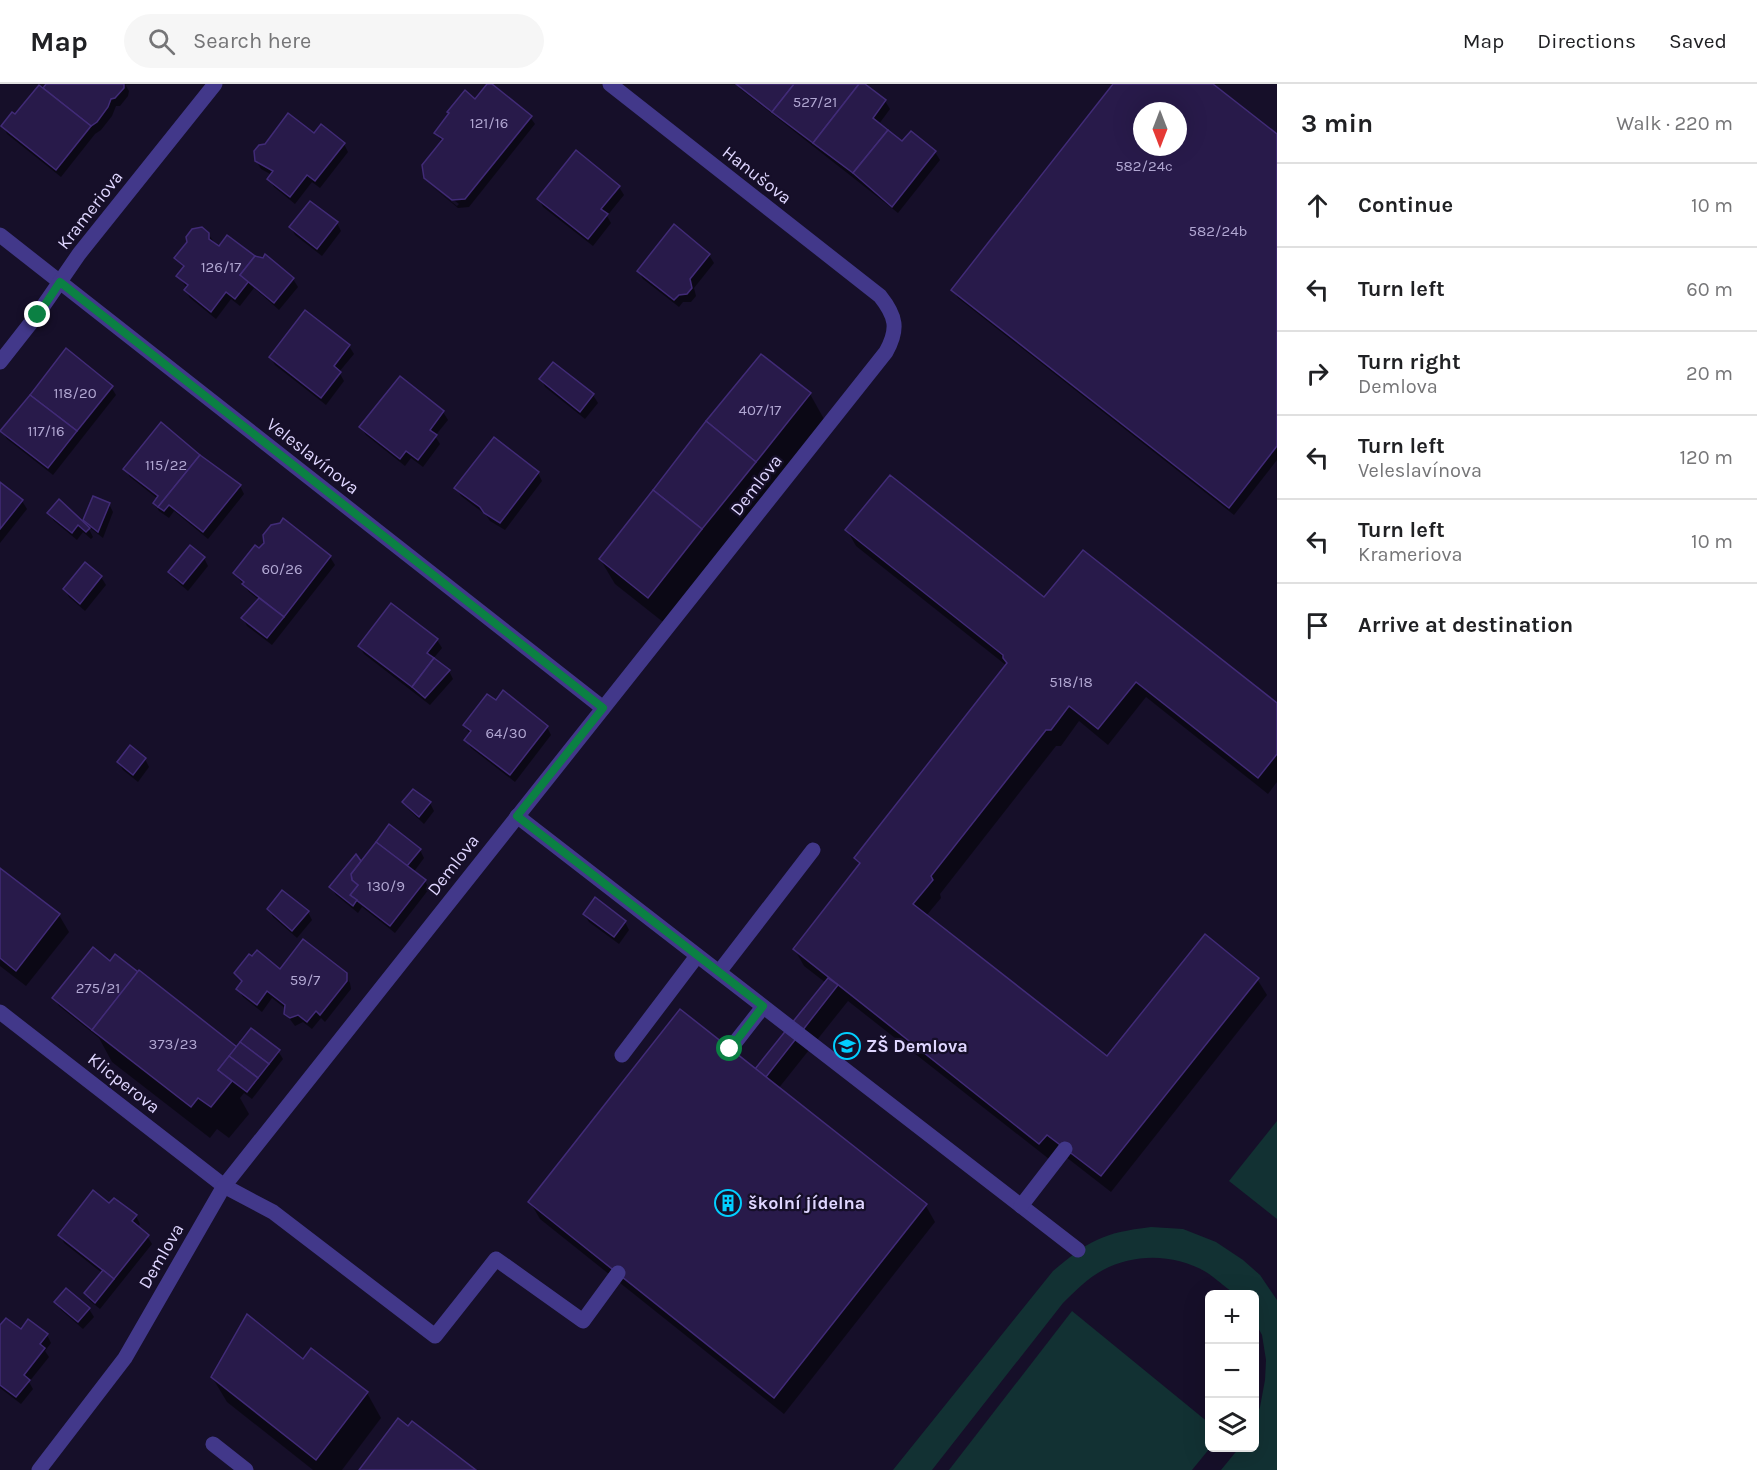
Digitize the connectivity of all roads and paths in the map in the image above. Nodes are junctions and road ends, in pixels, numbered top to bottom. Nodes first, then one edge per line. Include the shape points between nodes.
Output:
1 (215, 84) edge
2 (610, 84) edge
3 (0, 235) edge
4 (60, 282) junction
5 (880, 296) joint
6 (0, 362) edge
7 (603, 708) junction
8 (517, 816) junction
9 (813, 850) dead end
10 (697, 956) junction
11 (719, 972) junction
12 (763, 1006) junction
13 (0, 1012) edge
14 (730, 1049) dead end
15 (622, 1055) dead end
16 (1065, 1149) dead end
17 (224, 1186) junction
18 (1021, 1206) junction
19 (1078, 1250) dead end
20 (618, 1273) dead end
21 (213, 1444) dead end
22 (39, 1470) edge
23 (246, 1470) edge

1 - 4 street, Krameriova
2 - 5 street, Hanušova
3 - 4 street, Veleslavínova
4 - 6 street, Krameriova
4 - 7 street, Veleslavínova
5 - 7 street, Demlova via 894,318 893,340 886,352
7 - 8 street, Demlova
8 - 10 street
8 - 17 street, Demlova
9 - 11 street
10 - 11 street
10 - 15 street
11 - 12 street
12 - 14 street
12 - 18 street
13 - 17 street, Klicperova
16 - 18 street
17 - 20 street, Klicperova via 273,1212 435,1336 496,1259 583,1321
17 - 22 street, Demlova via 125,1358
18 - 19 street
21 - 23 street

